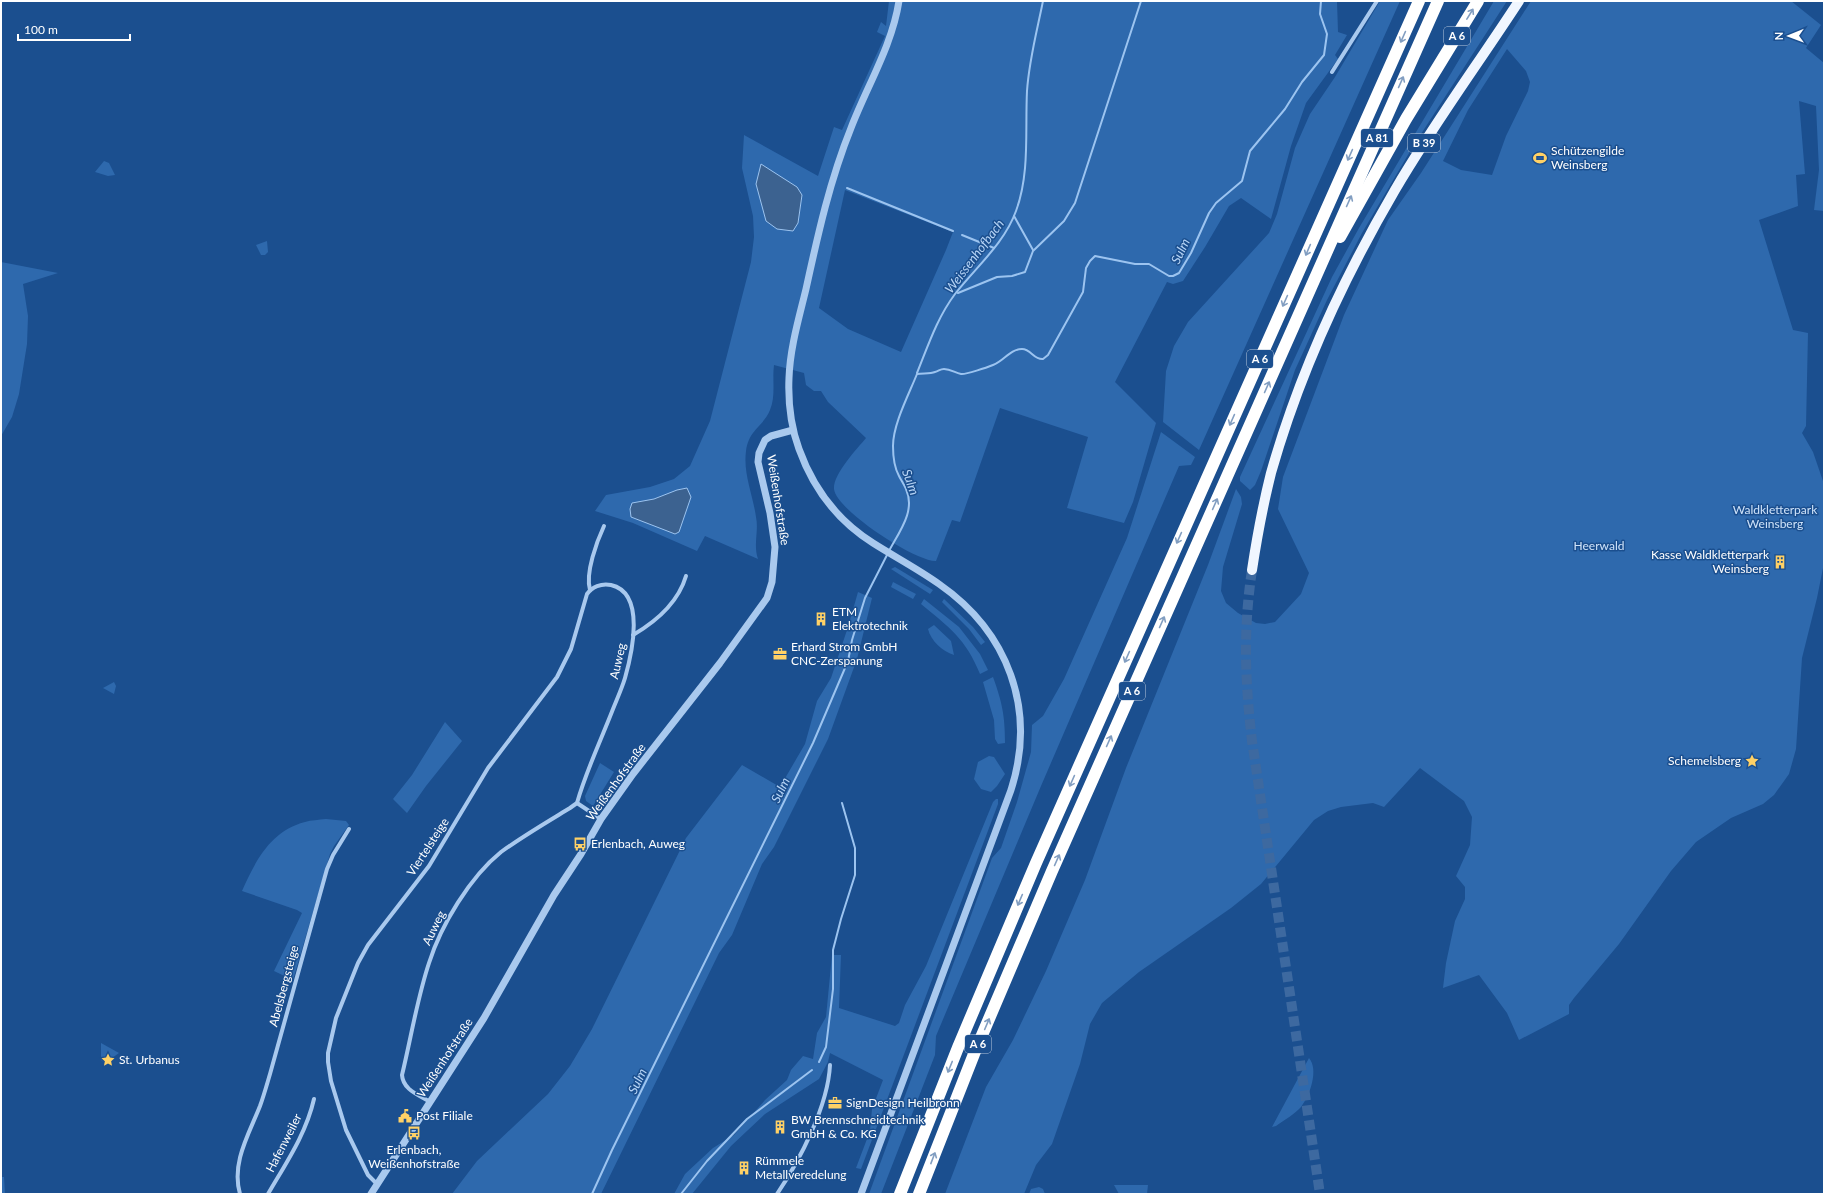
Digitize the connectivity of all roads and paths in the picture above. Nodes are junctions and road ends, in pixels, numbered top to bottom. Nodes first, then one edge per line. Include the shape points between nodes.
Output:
1 (899, 1) edge
2 (1377, 1) edge
3 (1419, 1) edge
4 (1438, 1) edge
5 (1478, 1) edge
6 (1519, 1) edge
7 (1332, 72) dead end
8 (1317, 275) junction
9 (793, 430) junction
10 (604, 526) dead end
11 (1252, 570) tunnel mouth
12 (686, 576) dead end
13 (590, 590) junction
14 (633, 635) junction
15 (577, 803) junction
16 (601, 819) junction
17 (349, 829) dead end
18 (830, 1065) dead end
19 (314, 1099) dead end
20 (430, 1102) junction
21 (377, 1184) junction
22 (240, 1194) edge
23 (268, 1194) edge
24 (371, 1194) edge
25 (777, 1194) edge
26 (861, 1194) edge
27 (900, 1194) edge
28 (919, 1194) edge

1 - 9 street via 886,48 852,124 830,186 790,360 789,394
2 - 7 street
3 -> 27 highway, A 6 via 1036,863 959,1045
8 -> 4 highway, A 81
8 -> 5 highway, A 6 via 1355,213 1406,119
6 - 11 main road, B 39 via 1434,127 1357,257 1312,357 1282,439 1266,495
28 -> 8 highway, A 6 via 974,1054 1049,877
9 - 16 street, Weißenhofstraße via 765,440 759,453 758,462 775,547 773,577 767,598
9 - 26 street via 810,476 828,504 848,525 940,584 981,622 1000,651 1015,686 1021,719 1021,741 1011,790
10 - 13 street, Viertelsteige via 598,539 590,574
12 - 14 street, Auweg via 675,600 662,616
13 - 14 street, Auweg via 603,584 623,591 631,603
13 - 21 street, Viertelsteige via 584,601 571,648 558,676 488,768 429,866 368,945 336,1018 328,1053 331,1080 346,1130 368,1175
14 - 15 street, Auweg via 625,678
15 - 16 street
15 - 20 street, Auweg via 500,853 460,899 443,930 429,961 402,1075 408,1089
16 - 20 street, Weißenhofstraße via 484,1018
17 - 22 street, Abelsbergsteige via 333,855 328,869 270,1074 242,1150 237,1178
18 - 25 street via 830,1077 806,1143
19 - 23 street, Hafenweiler via 303,1132
20 - 21 street, Weißenhofstraße
21 - 24 street, Weißenhofstraße

